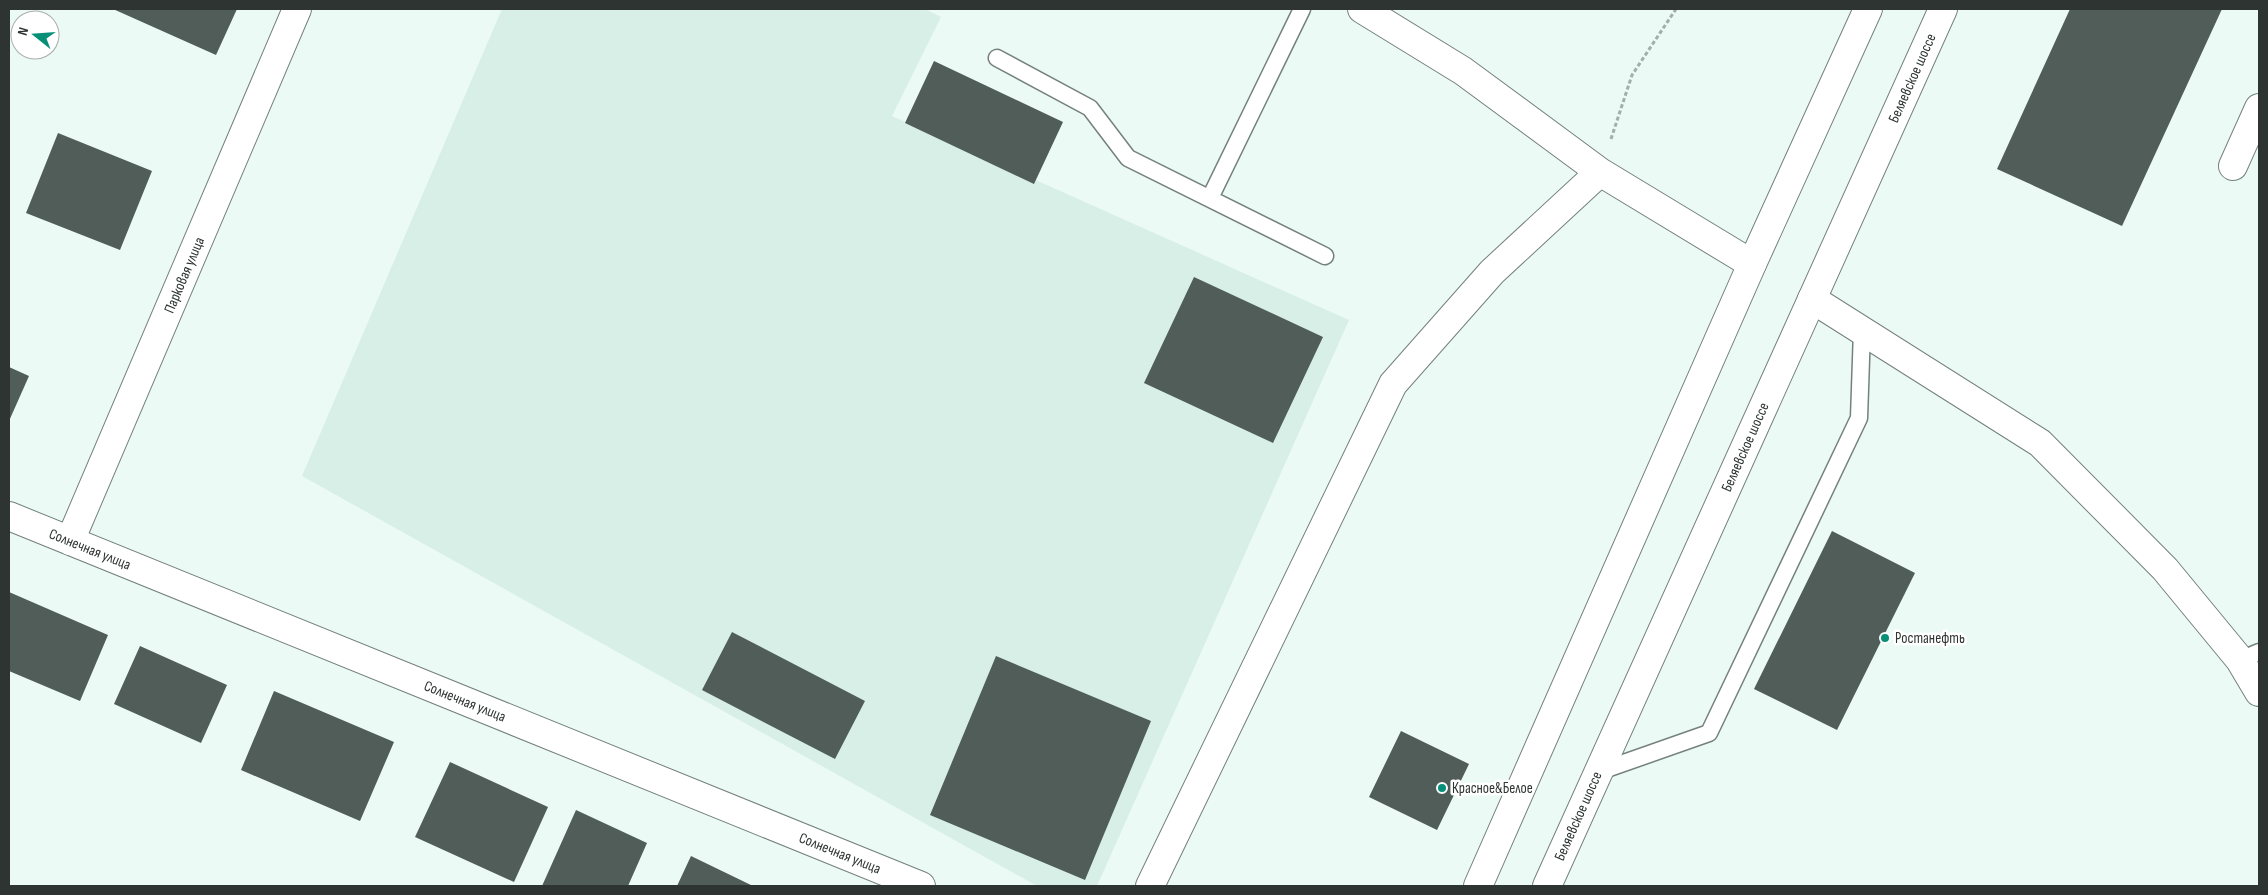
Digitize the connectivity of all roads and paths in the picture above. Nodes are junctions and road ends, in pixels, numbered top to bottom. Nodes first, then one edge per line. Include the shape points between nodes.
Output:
1 (297, 9) edge
2 (1302, 9) edge
3 (1362, 9) edge
4 (1676, 9) edge
5 (1868, 9) edge
6 (1943, 9) edge
7 (997, 58) dead end
8 (2259, 108) edge
9 (2233, 166) dead end
10 (1600, 172) junction
11 (1210, 198) junction
12 (1325, 256) dead end
13 (1752, 264) junction
14 (1812, 299) junction
15 (1862, 330) junction
16 (9, 516) edge
17 (70, 541) junction
18 (2250, 656) edge
19 (2259, 692) edge
20 (1598, 772) junction
21 (921, 886) edge
22 (1150, 886) edge
23 (1478, 886) edge
24 (1547, 886) edge

1 - 17 street, Парковая улица
2 - 11 lane
3 - 10 street via 1463,71
4 - 10 path via 1632,75
5 - 13 street
6 - 14 street, Беляевское шоссе
7 - 11 lane via 1090,108 1128,158
8 - 9 street
10 - 13 street
10 - 22 street via 1492,272 1393,384
11 - 12 lane
13 - 23 street
14 - 15 street
14 - 20 street, Беляевское шоссе
15 - 18 street via 2040,442
15 - 20 lane via 1859,418 1709,733
16 - 17 street, Солнечная улица
17 - 21 street, Солнечная улица
18 - 19 street
20 - 24 street, Беляевское шоссе

